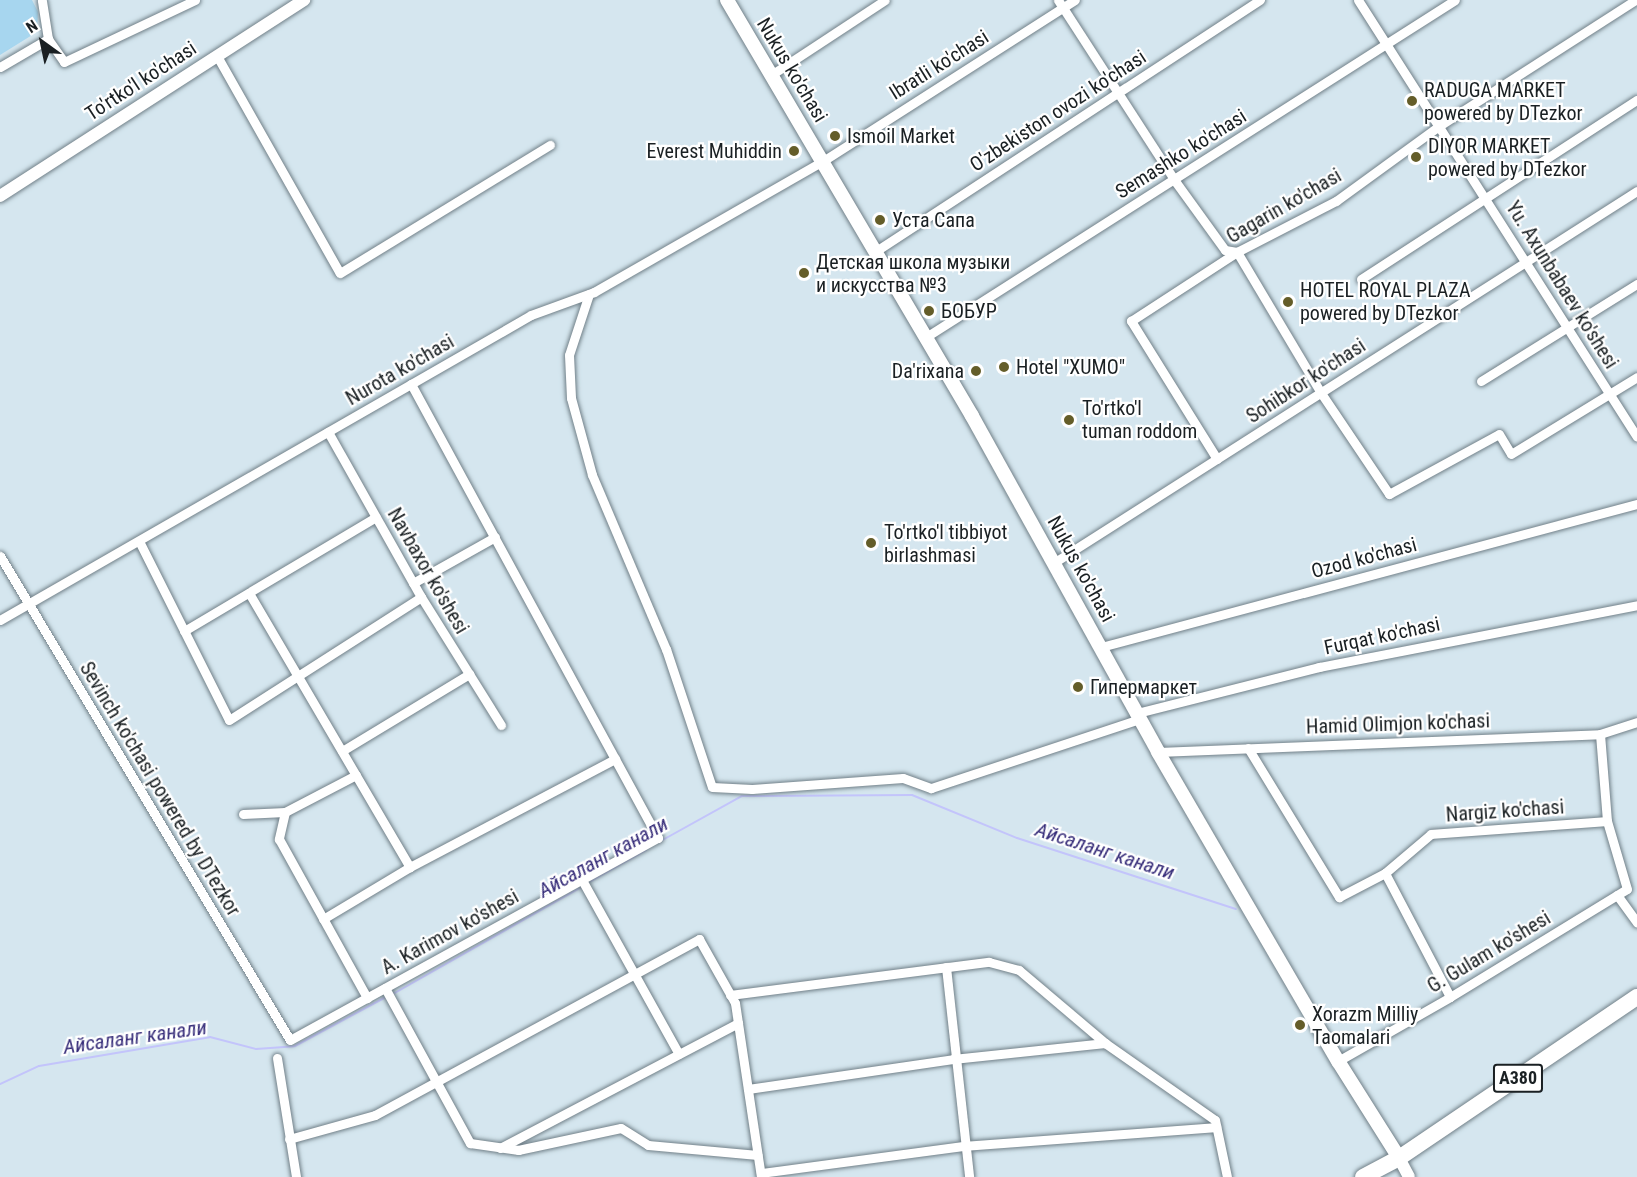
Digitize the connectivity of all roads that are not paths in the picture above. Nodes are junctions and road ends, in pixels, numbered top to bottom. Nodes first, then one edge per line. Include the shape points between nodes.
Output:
1 (42, 0) edge
2 (195, 0) edge
3 (304, 0) edge
4 (727, 0) edge
5 (885, 0) edge
6 (1075, 0) edge
7 (1260, 0) edge
8 (1358, 0) edge
9 (1455, 0) edge
10 (1635, 0) edge
11 (1061, 4) edge
12 (48, 39) junction
13 (1387, 44) junction
14 (217, 56) junction
15 (0, 67) edge
16 (771, 75) junction
17 (1118, 93) junction
18 (1637, 100) edge
19 (1439, 126) junction
20 (550, 145) dead end
21 (823, 161) junction
22 (1175, 181) junction
23 (1637, 191) edge
24 (0, 196) edge
25 (1485, 198) junction
26 (876, 251) junction
27 (1238, 252) junction
28 (1526, 262) junction
29 (1361, 279) dead end
30 (1637, 284) edge
31 (589, 294) junction
32 (1568, 328) junction
33 (926, 337) junction
34 (1637, 377) edge
35 (1481, 381) dead end
36 (411, 384) junction
37 (1321, 393) junction
38 (1610, 394) junction
39 (328, 432) junction
40 (1637, 437) edge
41 (1217, 459) junction
42 (1637, 504) edge
43 (376, 517) junction
44 (495, 537) junction
45 (139, 541) junction
46 (0, 556) edge
47 (1055, 562) junction
48 (413, 583) junction
49 (249, 593) junction
50 (421, 597) junction
51 (28, 604) junction
52 (1637, 605) edge
53 (0, 620) edge
54 (184, 632) junction
55 (1101, 646) junction
56 (469, 674) junction
57 (299, 678) junction
58 (1138, 716) junction
59 (1637, 722) edge
60 (501, 726) dead end
61 (1600, 734) junction
62 (1248, 748) junction
63 (342, 751) junction
64 (1158, 752) junction
65 (615, 759) junction
66 (356, 775) junction
67 (285, 812) junction
68 (243, 814) dead end
69 (1607, 821) junction
70 (410, 867) junction
71 (1385, 873) junction
72 (582, 880) junction
73 (1617, 895) junction
74 (323, 919) junction
75 (1637, 923) edge
76 (946, 968) junction
77 (635, 977) junction
78 (385, 988) junction
79 (730, 995) junction
80 (1637, 997) edge
81 (366, 998) junction
82 (1450, 998) junction
83 (738, 1023) junction
84 (290, 1040) joint
85 (1105, 1043) junction
86 (679, 1054) junction
87 (277, 1058) dead end
88 (953, 1059) junction
89 (1338, 1061) junction
90 (437, 1083) junction
91 (748, 1089) junction
92 (1216, 1127) junction
93 (289, 1139) junction
94 (964, 1146) junction
95 (500, 1148) junction
96 (758, 1155) junction
97 (1399, 1158) junction
98 (761, 1175) edge
99 (296, 1177) edge
100 (969, 1177) edge
101 (1227, 1177) edge
102 (1364, 1177) edge
103 (1409, 1177) edge

1 - 12 street
2 - 12 street via 64,62
3 - 14 street, To'rtko'l ko'chasi
4 - 16 main road, Nukus ko'chasi
5 - 16 street
6 - 11 street, Ibratli ko'chasi
7 - 17 street, O'zbekiston ovozi ko'chasi
8 - 13 street, Yu. Axunbabaev ko'shesi
9 - 13 street, Semashko ko'chasi
10 - 19 street, Gagarin ko'chasi
11 - 17 street
11 - 21 street, Ibratli ko'chasi
12 - 15 street
13 - 19 street, Yu. Axunbabaev ko'shesi
13 - 22 street, Semashko ko'chasi
14 - 20 street via 340,273
14 - 24 street, To'rtko'l ko'chasi
16 - 21 main road, Nukus ko'chasi
17 - 22 street
17 - 26 street, O'zbekiston ovozi ko'chasi
18 - 25 street
19 - 25 street, Yu. Axunbabaev ko'shesi
19 - 27 street, Gagarin ko'chasi via 1336,201
21 - 26 main road, Nukus ko'chasi
21 - 31 street, Nurota ko'chasi
22 - 27 street via 1225,250
22 - 33 street, Semashko ko'chasi
23 - 28 street, Sohibkor ko'chasi
25 - 28 street, Yu. Axunbabaev ko'shesi
25 - 29 street
26 - 33 main road, Nukus ko'chasi
27 - 37 street
27 - 41 street, Gagarin ko'chasi via 1131,321
28 - 32 street, Yu. Axunbabaev ko'shesi
28 - 37 street, Sohibkor ko'chasi
30 - 32 street
31 - 36 street, Nurota ko'chasi via 531,315
31 - 58 street, Furqat ko'chasi via 569,355 571,398 592,475 666,648 712,787 752,789 903,778 931,788
32 - 35 street
32 - 38 street, Yu. Axunbabaev ko'shesi
33 - 47 main road, Nukus ko'chasi
34 - 38 street
36 - 39 street, Nurota ko'chasi
36 - 44 street
37 - 38 street via 1389,494 1499,435 1511,454
37 - 41 street, Sohibkor ko'chasi
38 - 40 street, Yu. Axunbabaev ko'shesi
39 - 43 street, Navbaxor ko'shesi
39 - 45 street, Nurota ko'chasi
41 - 47 street, Sohibkor ko'chasi
42 - 55 street, Ozod ko'chasi
43 - 48 street, Navbaxor ko'shesi
43 - 49 street
44 - 48 street
44 - 65 street
45 - 51 street, Nurota ko'chasi
45 - 54 street
46 - 51 street, Sevinch ko'chasi powered by DTezkor
47 - 55 main road, Nukus ko'chasi
48 - 50 street, Navbaxor ko'shesi
49 - 54 street
49 - 57 street
50 - 56 street, Navbaxor ko'shesi
50 - 57 street
51 - 53 street, Nurota ko'chasi
51 - 84 street, Sevinch ko'chasi powered by DTezkor
52 - 58 street, Furqat ko'chasi via 1319,667
54 - 57 street via 229,720
55 - 58 main road, Nukus ko'chasi
56 - 60 street, Navbaxor ko'shesi
56 - 63 street
57 - 63 street
58 - 64 main road, Nukus ko'chasi
59 - 61 street, Hamid Olimjon ko'chasi
61 - 62 street, Hamid Olimjon ko'chasi
61 - 69 street
62 - 64 street, Hamid Olimjon ko'chasi
62 - 71 street, Nargiz ko'chasi via 1339,897
63 - 66 street
64 - 89 main road, Nukus ko'chasi
65 - 70 street
65 - 72 street, A. Karimov ko'shesi via 658,838
66 - 67 street
66 - 70 street
67 - 68 street
67 - 74 street via 279,839
69 - 71 street, Nargiz ko'chasi via 1431,834
69 - 73 street, G. Gulam ko'shesi via 1627,888
70 - 74 street
71 - 82 street
72 - 77 street
72 - 78 street, A. Karimov ko'shesi
73 - 75 street
73 - 82 street, G. Gulam ko'shesi
74 - 81 street
76 - 79 street
76 - 85 street via 989,962 1019,970
76 - 88 street
77 - 79 street via 699,939
77 - 86 street
77 - 90 street
78 - 81 street, A. Karimov ko'shesi
78 - 90 street
79 - 83 street
80 - 97 highway, A380
81 - 84 street, A. Karimov ko'shesi
82 - 89 street, G. Gulam ko'shesi
83 - 86 street
83 - 91 street
85 - 88 street
85 - 92 street via 1215,1120
86 - 95 street
87 - 93 street
88 - 91 street
88 - 94 street
89 - 97 main road, Nukus ko'chasi
90 - 93 street via 375,1115
90 - 95 street via 470,1143
91 - 96 street
92 - 94 street
92 - 101 street
93 - 99 street
94 - 98 street
94 - 100 street
95 - 96 street via 518,1150 621,1128 648,1145
96 - 98 street
97 - 102 highway, A380
97 - 103 street

